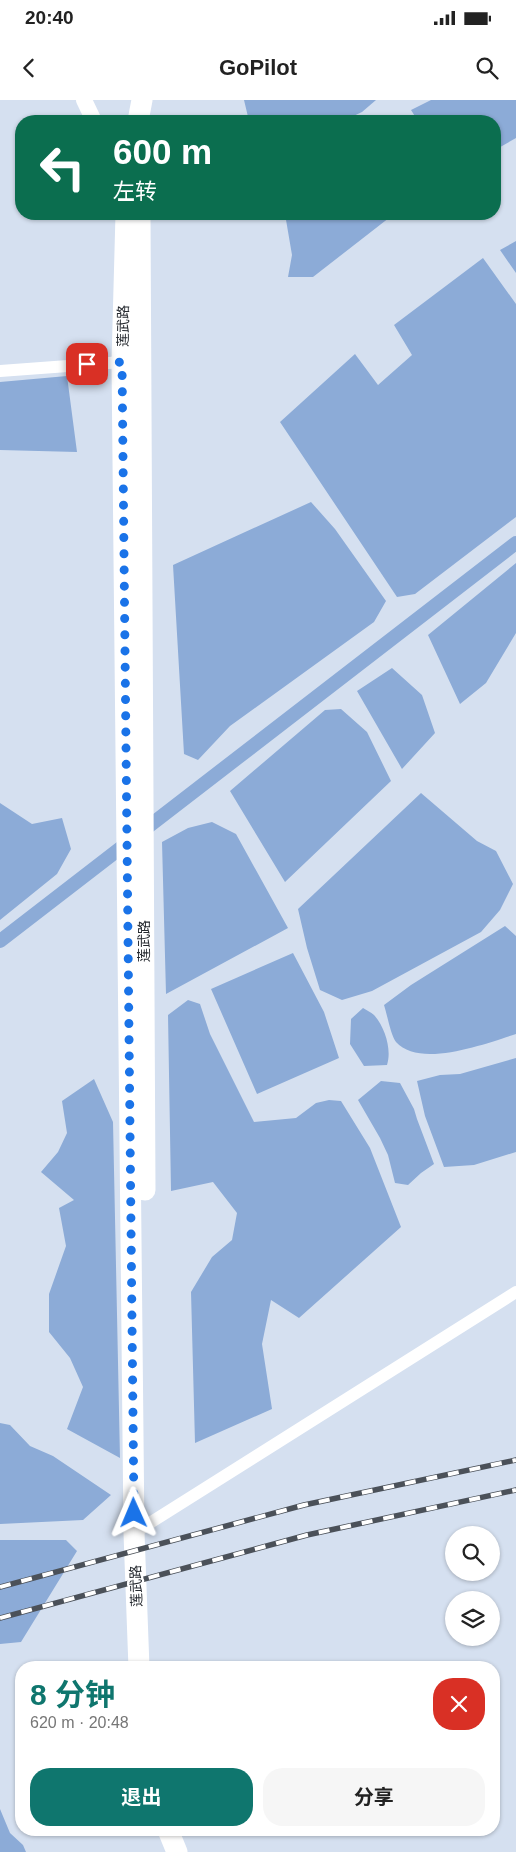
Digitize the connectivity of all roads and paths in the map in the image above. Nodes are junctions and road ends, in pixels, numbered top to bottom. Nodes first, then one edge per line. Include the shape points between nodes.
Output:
1 (84, 100) edge
2 (142, 100) edge
3 (156, 100) edge
4 (91, 115) edge
5 (139, 115) edge
6 (153, 115) edge
7 (126, 220) edge
8 (140, 220) edge
9 (122, 362) junction
10 (0, 371) edge
11 (516, 1292) edge
12 (140, 1528) junction
13 (139, 1661) edge
14 (150, 1661) edge
15 (170, 1836) edge
16 (181, 1836) edge
17 (177, 1852) edge
18 (188, 1852) edge

1 - 4 street
2 - 5 main road
3 - 6 main road
7 - 9 main road, 莲武路
8 - 12 main road, 莲武路
9 - 10 street
9 - 12 main road, 莲武路
11 - 12 street
12 - 13 main road, 莲武路
12 - 14 main road, 莲武路
15 - 17 main road
16 - 18 main road

